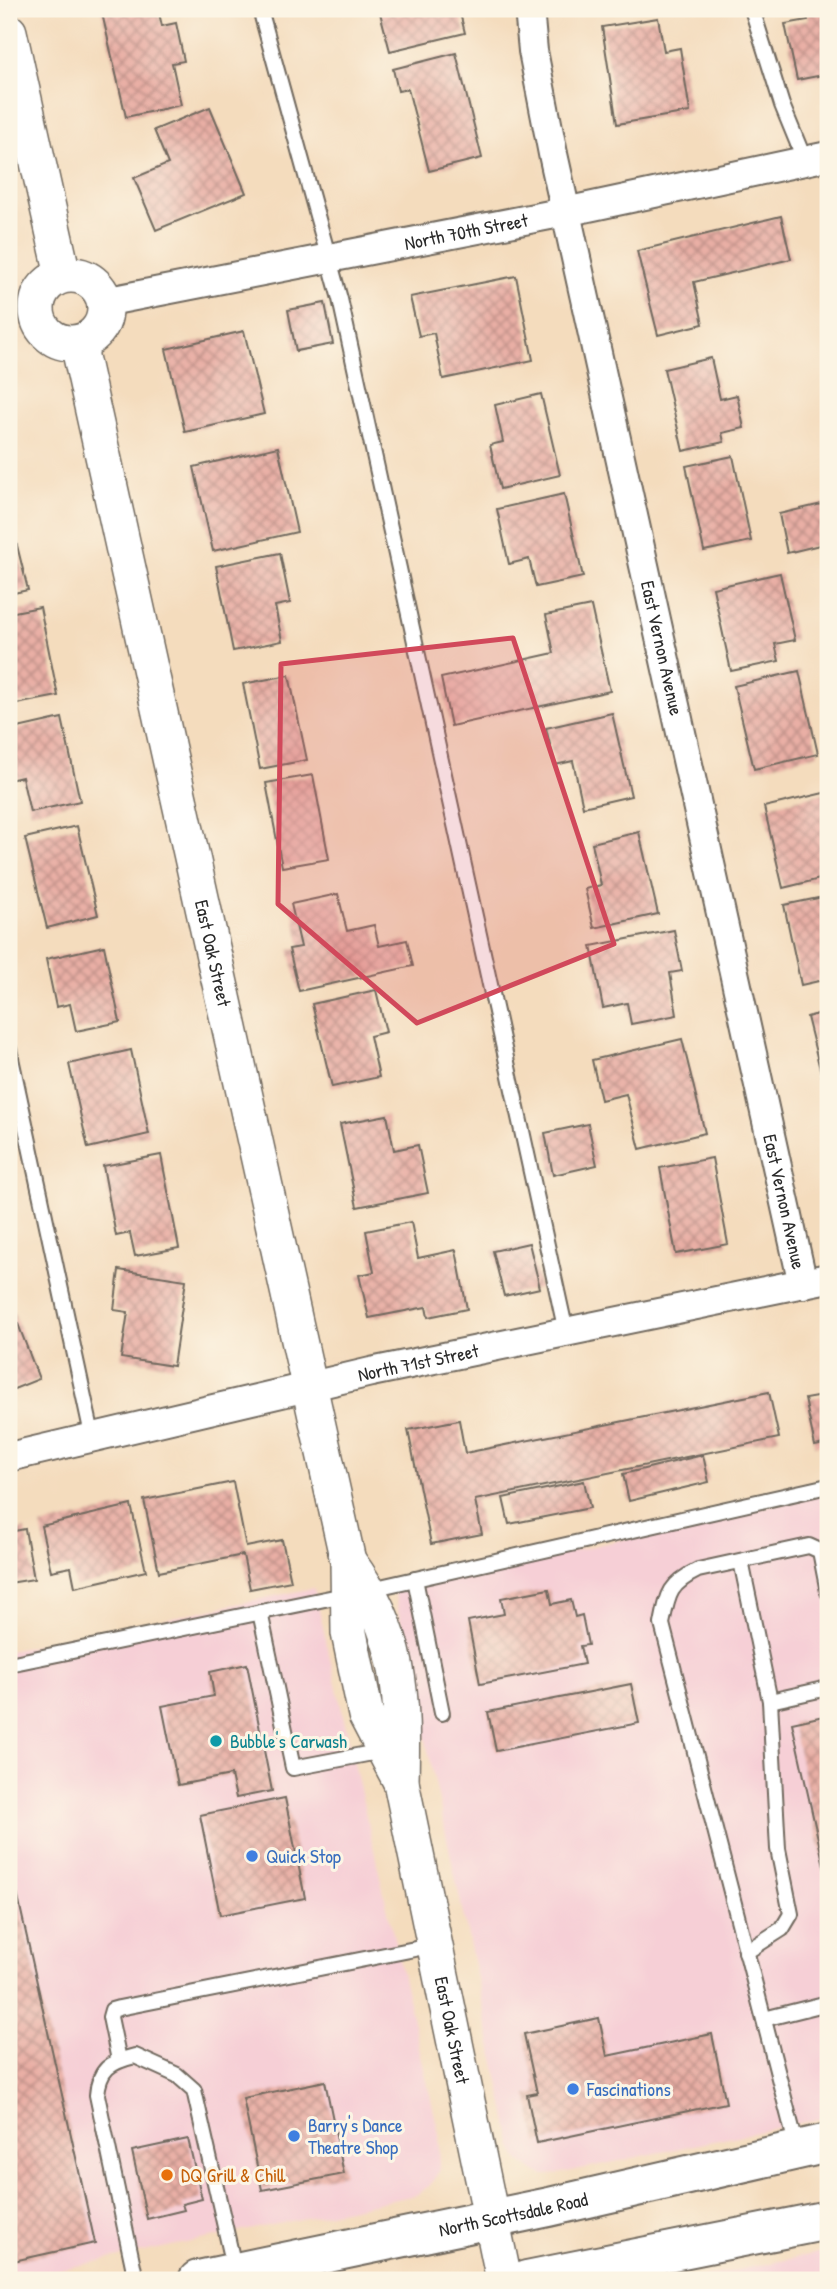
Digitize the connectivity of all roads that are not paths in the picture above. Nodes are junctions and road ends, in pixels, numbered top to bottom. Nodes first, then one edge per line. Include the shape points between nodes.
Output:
1 (260, 9) edge
2 (529, 9) edge
3 (752, 9) edge
4 (9, 32) edge
5 (817, 158) edge
6 (565, 212) junction
7 (330, 257) junction
8 (63, 275) junction
9 (104, 302) junction
10 (23, 319) edge
11 (78, 343) junction
12 (9, 1049) edge
13 (816, 1281) edge
14 (566, 1332) junction
15 (309, 1387) junction
16 (93, 1439) junction
17 (9, 1457) edge
18 (828, 1486) edge
19 (741, 1561) junction
20 (415, 1579) junction
21 (355, 1582) junction
22 (828, 1592) edge
23 (260, 1612) junction
24 (9, 1664) edge
25 (828, 1688) edge
26 (769, 1701) junction
27 (442, 1713) dead end
28 (385, 1750) junction
29 (401, 1782) junction
30 (435, 1945) junction
31 (746, 1952) junction
32 (828, 2003) edge
33 (764, 2018) junction
34 (119, 2060) junction
35 (813, 2147) edge
36 (494, 2218) junction
37 (828, 2220) edge
38 (236, 2272) junction
39 (136, 2280) edge
40 (198, 2280) edge
41 (504, 2280) edge
42 (527, 2280) edge

1 - 7 lane
2 - 6 street, East Vernon Avenue
3 - 5 lane via 782,105
4 - 8 street
5 - 6 street, North 70th Street
6 - 7 street, North 70th Street
6 - 13 street, East Vernon Avenue
7 - 9 street, North 70th Street
7 - 14 lane
8 - 9 street via 89,280
8 - 10 street via 51,281
9 - 11 street via 100,327
10 - 11 street via 52,338
11 - 15 street, East Oak Street
12 - 16 lane
13 - 14 street, North 71st Street
14 - 15 street, North 71st Street
15 - 16 street, North 71st Street
15 - 21 street, East Oak Street
16 - 17 street, North 71st Street
18 - 20 lane
19 - 22 lane via 815,1547 820,1551
19 - 26 lane
19 - 31 lane via 682,1578 668,1593 662,1624
20 - 21 lane
20 - 27 lane
21 - 23 lane
21 - 28 street, East Oak Street via 349,1633 366,1716
21 - 29 street, East Oak Street via 385,1622 403,1703
23 - 24 lane
23 - 28 lane via 293,1768
25 - 26 lane
26 - 31 lane via 778,1849 791,1914 782,1929
28 - 29 street, East Oak Street
29 - 30 street, East Oak Street
30 - 34 lane via 112,2010
30 - 36 street, East Oak Street
31 - 33 lane
32 - 33 lane
33 - 35 lane
34 - 38 lane via 135,2056 160,2065 194,2090
34 - 39 lane via 105,2067 97,2095
35 - 36 main road, North Scottsdale Road
36 - 38 main road, North Scottsdale Road
36 - 41 street, East Oak Street
37 - 42 main road
38 - 40 main road, North Scottsdale Road

